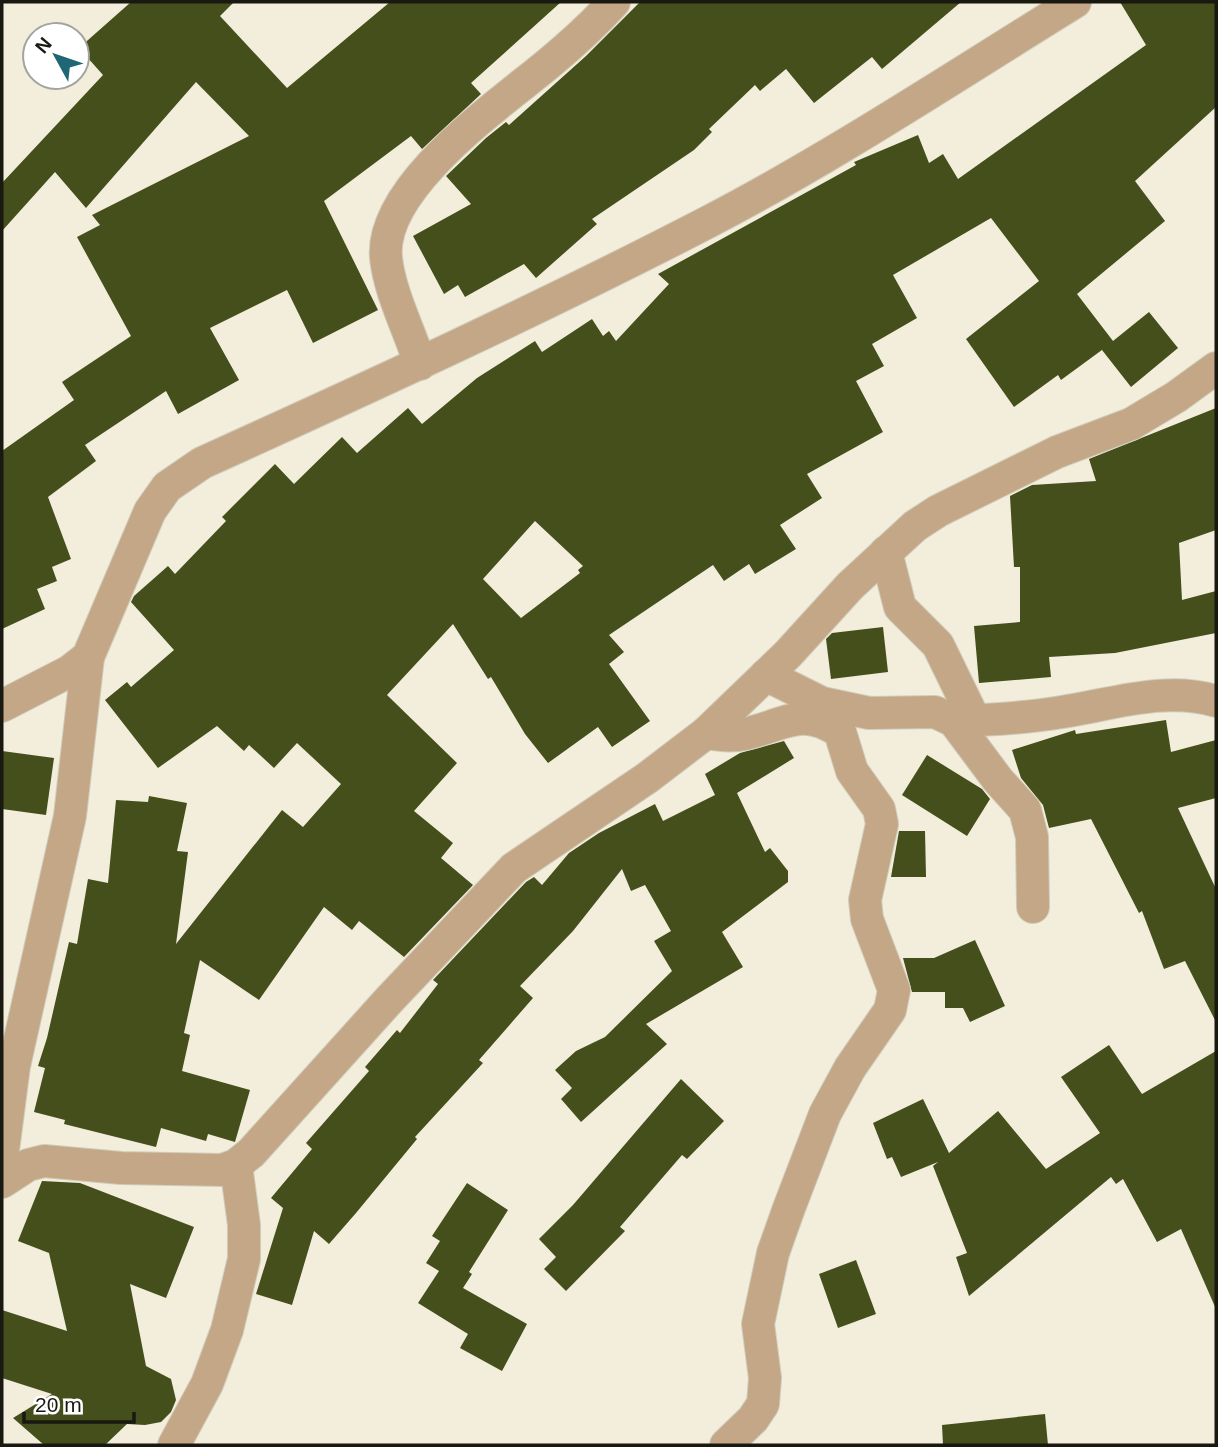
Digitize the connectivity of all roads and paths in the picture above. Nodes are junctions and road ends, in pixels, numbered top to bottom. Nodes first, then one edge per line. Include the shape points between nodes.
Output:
1 (614, 2) edge
2 (1075, 2) edge
3 (420, 364) junction
4 (1216, 368) edge
5 (886, 552) junction
6 (88, 657) junction
7 (766, 675) junction
8 (1216, 701) edge
9 (2, 706) edge
10 (965, 721) junction
11 (706, 733) junction
12 (1033, 907) dead end
13 (2, 1158) edge
14 (236, 1165) junction
15 (2, 1182) edge
16 (174, 1445) edge
17 (726, 1445) edge

1 - 3 street via 550,63 449,145 402,203 388,234 386,257
2 - 3 street via 711,220
3 - 6 street via 202,463 167,487 150,511
4 - 5 street via 1131,424 1057,453 938,511
5 - 7 street
5 - 10 street via 900,607 938,645
6 - 9 street via 60,677
6 - 13 street via 70,816 14,1066
7 - 10 street via 822,703 869,713 935,712
7 - 11 street
8 - 10 street via 1167,694 1057,713
10 - 12 street via 998,780 1025,810 1032,837
11 - 14 street via 514,868
11 - 17 street via 745,734 797,718 818,719 840,732 852,771 879,808 882,824 866,909 894,990 890,1010 825,1114 789,1208 773,1253 758,1324 765,1378 763,1404
14 - 15 street via 222,1170 121,1168 44,1161 28,1165
14 - 16 street via 244,1259 207,1384

